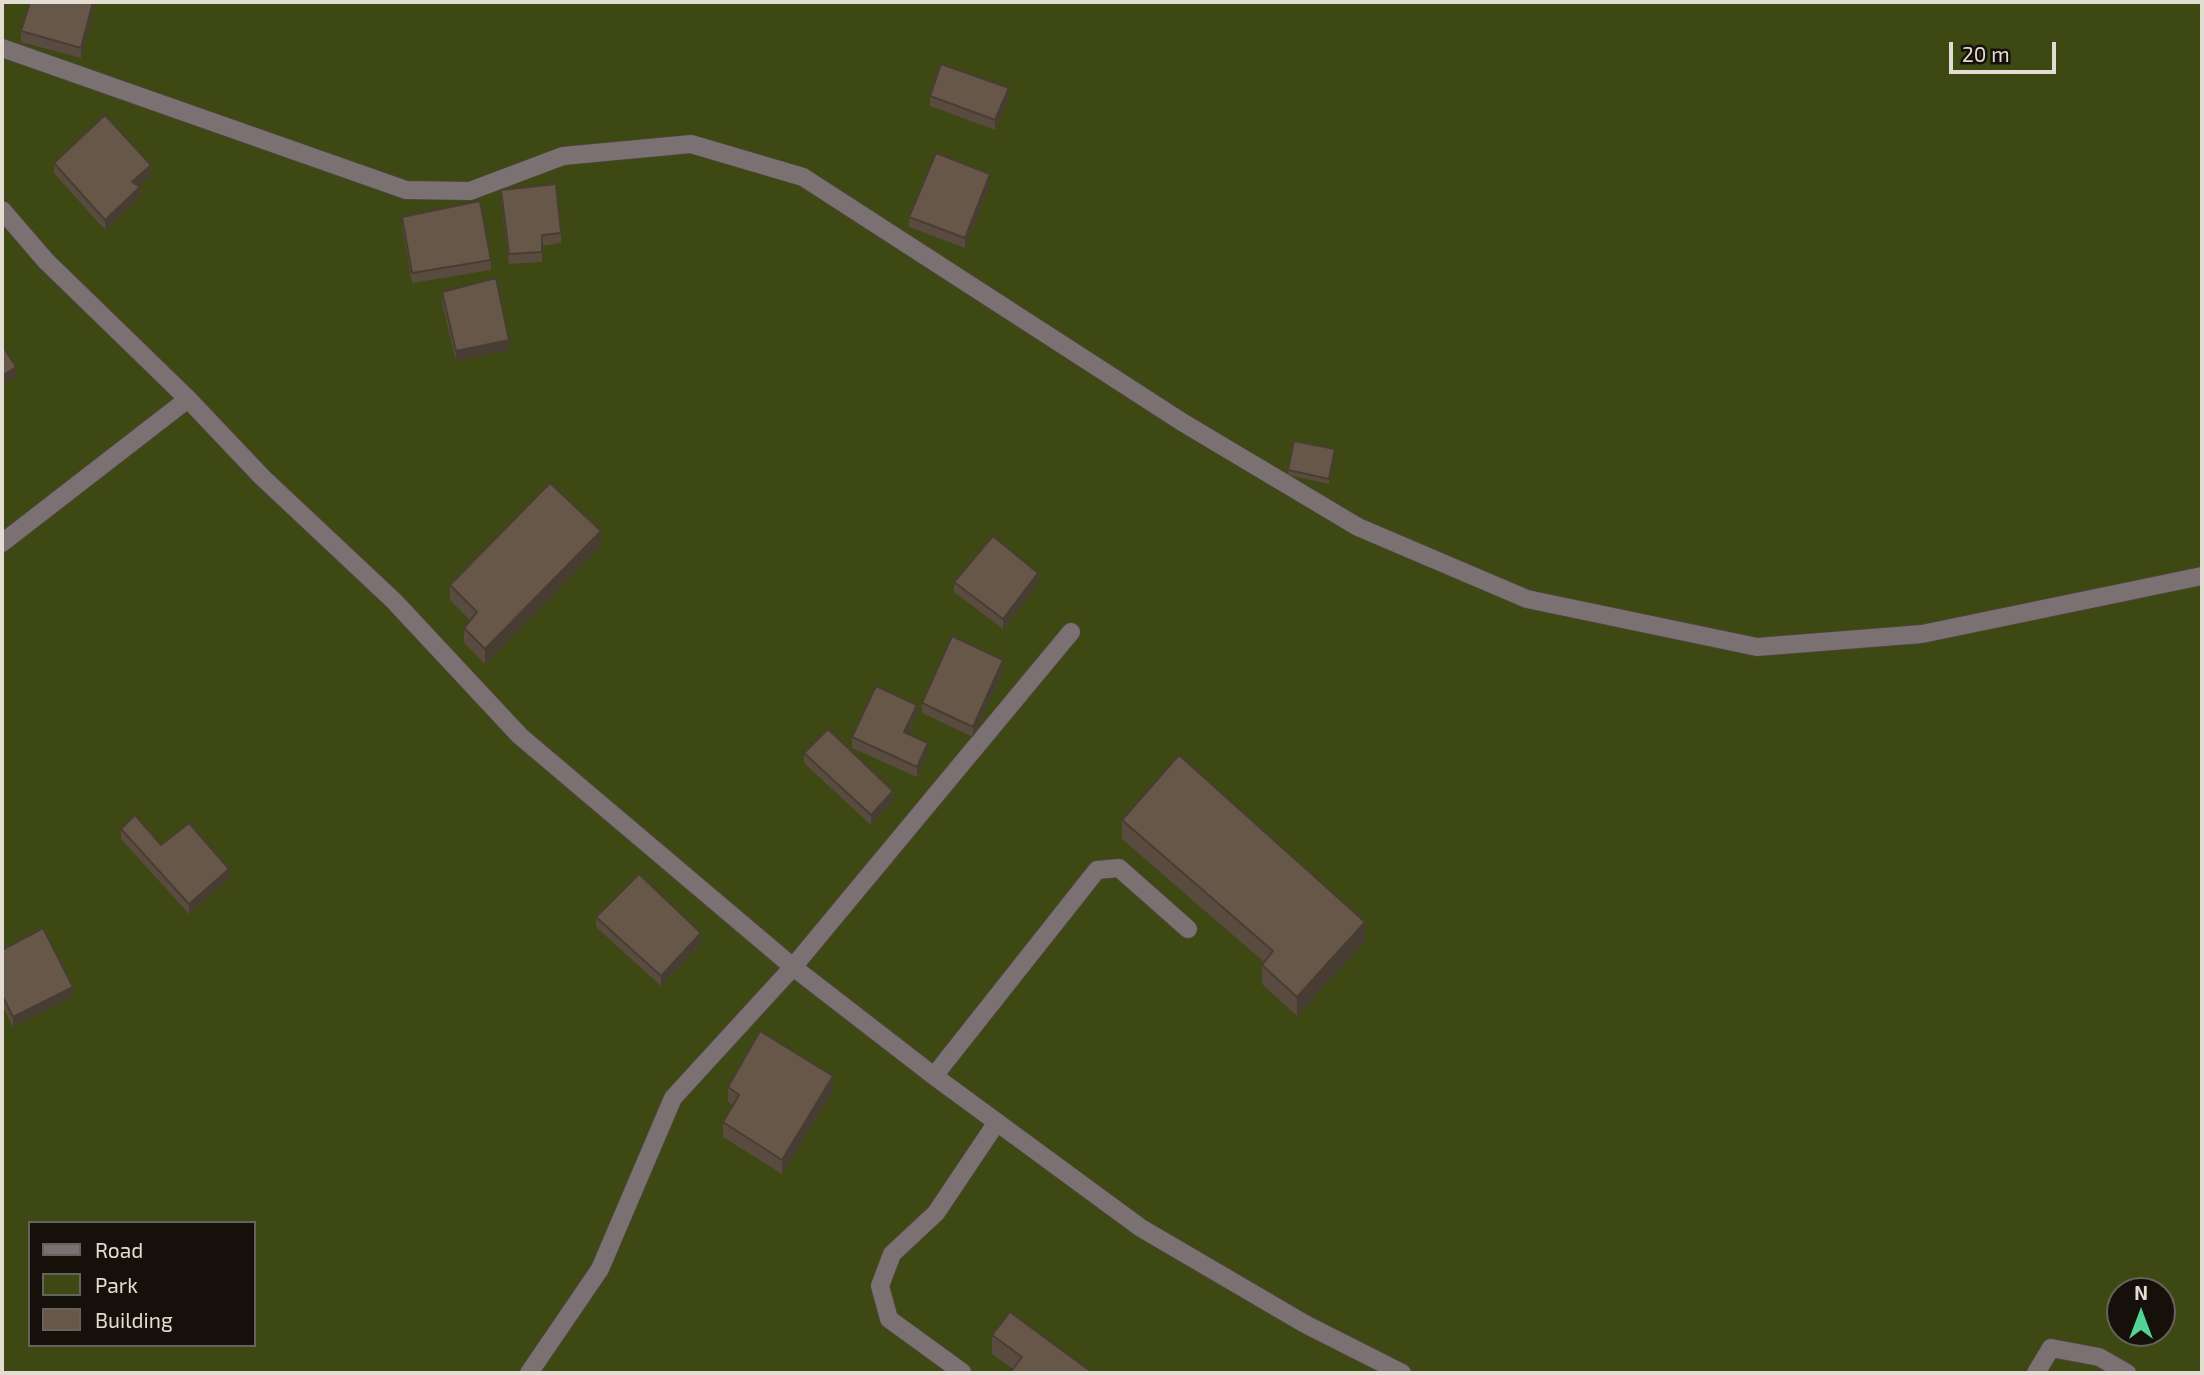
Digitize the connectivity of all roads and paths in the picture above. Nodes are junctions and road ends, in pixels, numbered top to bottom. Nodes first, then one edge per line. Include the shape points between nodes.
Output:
1 (2, 48) edge
2 (2, 210) edge
3 (188, 399) junction
4 (2, 544) edge
5 (2202, 576) edge
6 (1070, 632) dead end
7 (1188, 929) dead end
8 (793, 967) junction
9 (934, 1076) junction
10 (997, 1122) junction
11 (962, 1372) edge
12 (529, 1373) edge
13 (1402, 1373) edge
14 (2036, 1373) edge
15 (2127, 1373) edge

1 - 5 street via 406,190 470,191 563,156 691,144 803,177 1182,422 1358,527 1527,599 1757,647 1922,634
2 - 3 street via 46,261
3 - 4 street
3 - 8 street via 262,477 394,601 520,736
6 - 8 street
7 - 9 street via 1119,868 1097,870
8 - 9 street
8 - 12 street via 673,1098 600,1269
9 - 10 street
10 - 11 street via 936,1213 892,1254 880,1286 889,1319
10 - 13 street via 1141,1228 1305,1324
14 - 15 street via 2051,1348 2099,1357

